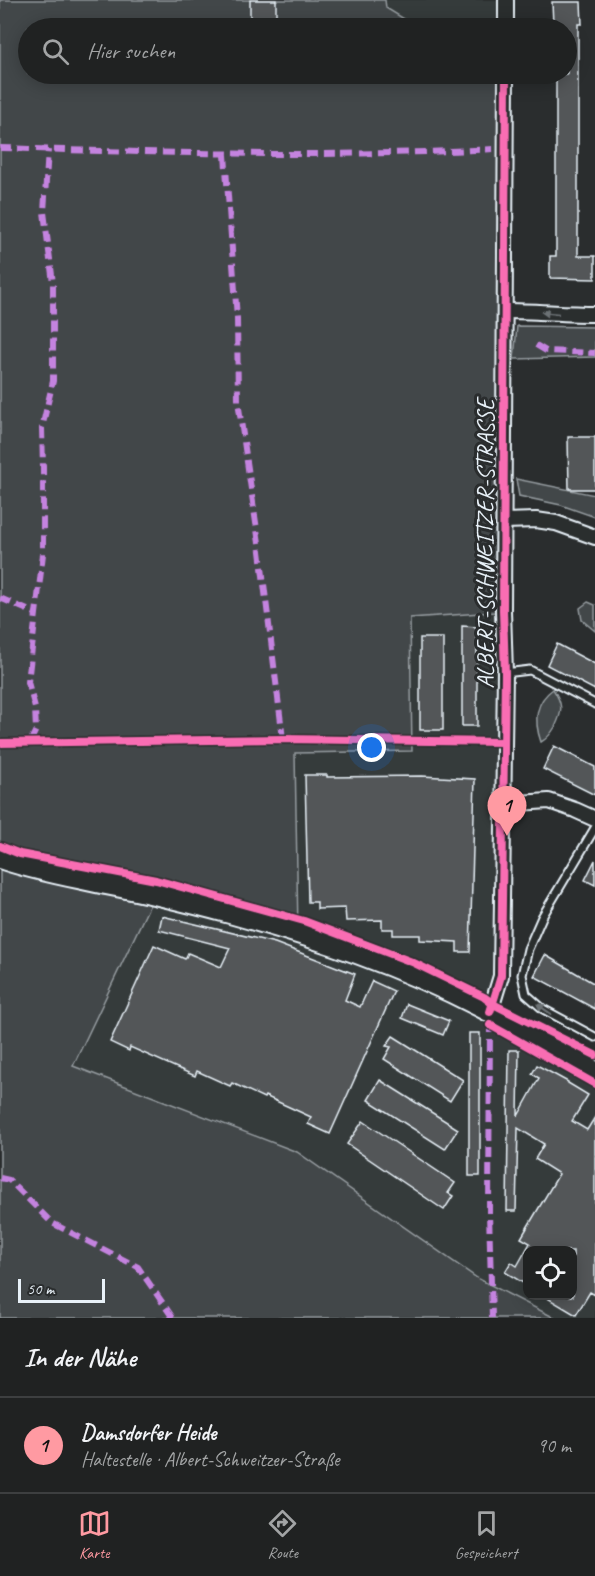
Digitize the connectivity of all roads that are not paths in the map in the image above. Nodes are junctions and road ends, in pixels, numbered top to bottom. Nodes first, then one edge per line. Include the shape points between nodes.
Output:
1 (506, 0) edge
2 (506, 18) edge
3 (506, 84) edge
4 (505, 311) junction
5 (595, 314) edge
6 (504, 521) junction
7 (594, 536) edge
8 (505, 673) junction
9 (595, 704) edge
10 (503, 804) junction
11 (595, 819) edge
12 (595, 828) edge
13 (0, 858) edge
14 (490, 1012) junction
15 (595, 1037) edge
16 (595, 1072) edge

1 - 2 street
3 - 4 street, ALBERT-SCHWEITZER-STRASSE
5 -> 4 street
4 - 6 street, ALBERT-SCHWEITZER-STRASSE
6 - 7 street via 536,520
6 - 8 street, ALBERT-SCHWEITZER-STRASSE
8 - 9 lane, ALBERT-SCHWEITZER-STRASSE via 530,670
8 - 10 street, ALBERT-SCHWEITZER-STRASSE
10 - 11 street via 549,801
10 - 14 street, ALBERT-SCHWEITZER-STRASSE via 501,976
15 -> 12 lane via 543,1010 526,994 522,975 542,917
13 - 14 street via 176,899 297,933 422,979
14 - 16 street

